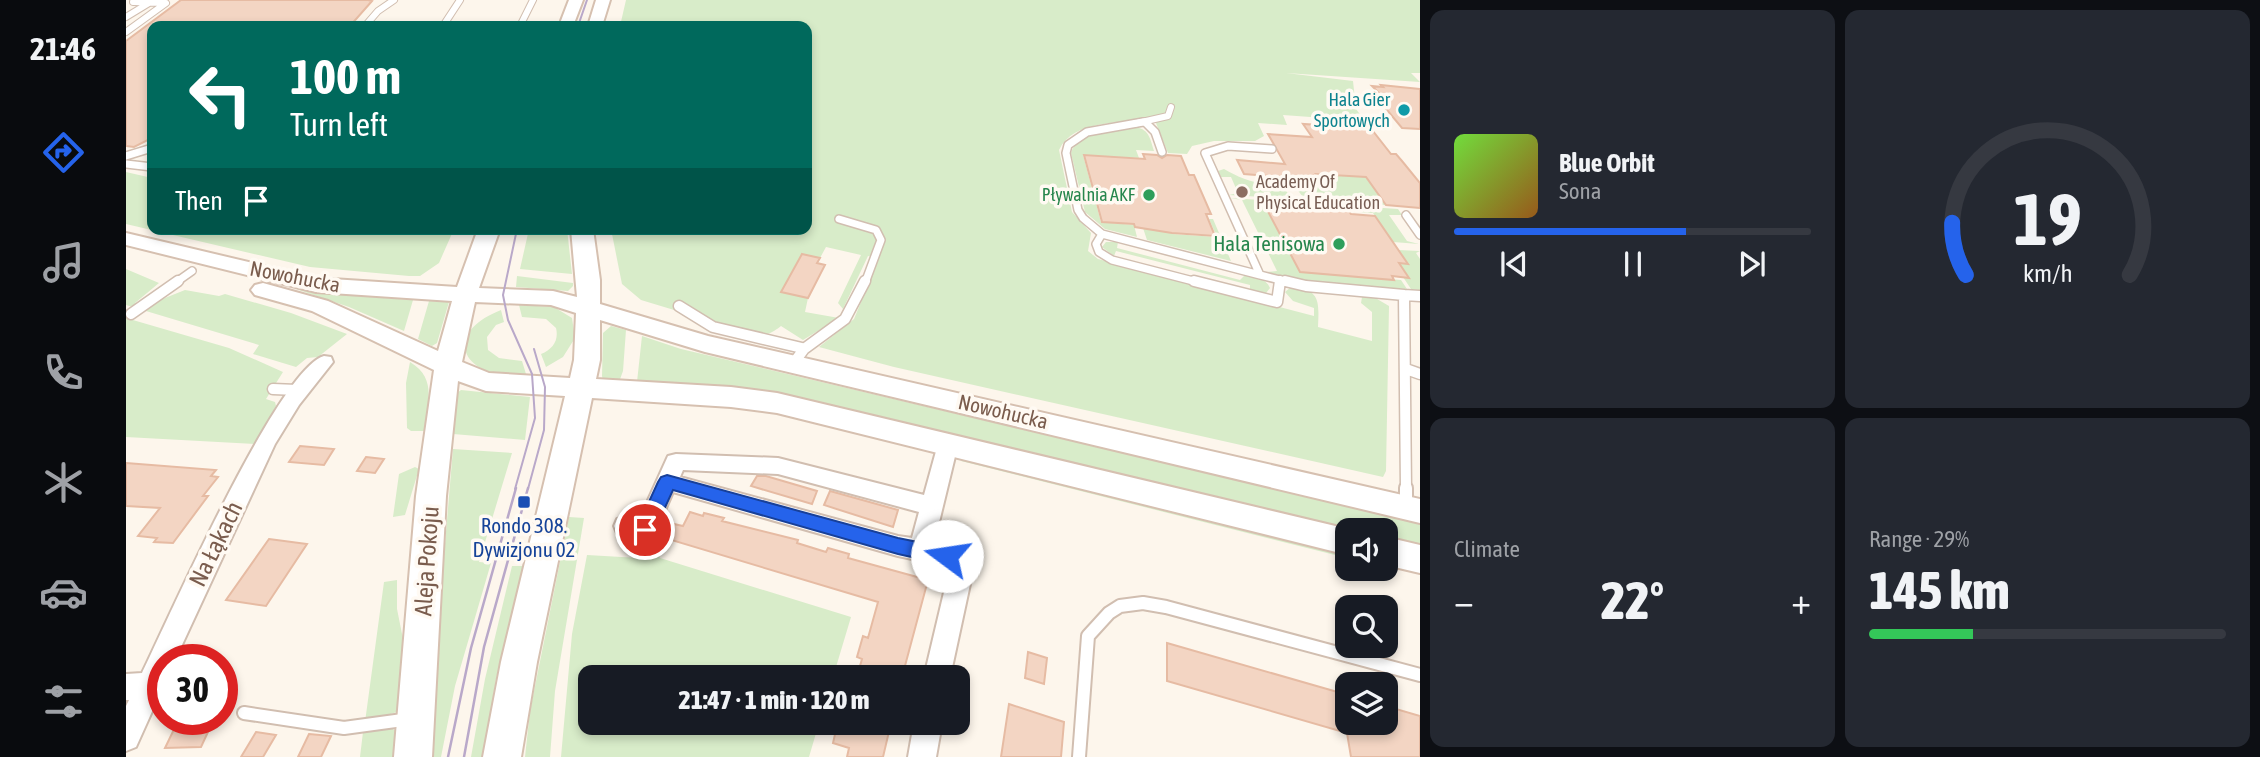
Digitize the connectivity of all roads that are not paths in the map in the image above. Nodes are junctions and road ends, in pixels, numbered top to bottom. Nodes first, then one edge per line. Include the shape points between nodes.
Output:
1 (394, 0) edge
2 (460, 0) edge
3 (533, 0) edge
4 (576, 0) edge
5 (603, 0) edge
6 (135, 1) edge
7 (168, 2) edge
8 (149, 3) junction
9 (126, 6) edge
10 (126, 17) edge
11 (369, 21) edge
12 (446, 21) edge
13 (522, 21) edge
14 (568, 21) edge
15 (597, 21) edge
16 (126, 32) edge
17 (1171, 107) dead end
18 (1145, 122) junction
19 (1272, 149) dead end
20 (147, 150) edge
21 (1162, 152) dead end
22 (126, 156) edge
23 (126, 164) edge
24 (147, 166) edge
25 (126, 170) edge
26 (147, 172) edge
27 (1406, 215) dead end
28 (839, 219) dead end
29 (1102, 234) junction
30 (1420, 234) edge
31 (487, 235) edge
32 (583, 235) edge
33 (126, 239) edge
34 (126, 254) edge
35 (192, 271) junction
36 (1260, 275) junction
37 (1280, 280) junction
38 (467, 294) junction
39 (1404, 295) junction
40 (1420, 296) edge
41 (679, 306) dead end
42 (589, 308) junction
43 (131, 314) dead end
44 (797, 356) junction
45 (324, 362) dead end
46 (447, 366) junction
47 (1406, 369) junction
48 (1420, 374) edge
49 (273, 389) dead end
50 (582, 389) junction
51 (297, 390) junction
52 (948, 444) junction
53 (667, 482) junction
54 (932, 506) junction
55 (1413, 509) edge
56 (625, 526) dead end
57 (1335, 539) edge
58 (921, 549) junction
59 (1398, 554) edge
60 (1420, 559) edge
61 (940, 665) edge
62 (1420, 675) edge
63 (138, 686) edge
64 (244, 713) dead end
65 (417, 718) junction
66 (926, 735) edge
67 (126, 737) edge
68 (413, 757) edge
69 (502, 757) edge
70 (922, 757) edge
71 (1079, 757) edge

1 - 11 lane
2 - 12 lane
3 - 13 lane
4 - 14 main road
5 - 15 main road
6 - 8 lane
6 - 9 lane
7 - 8 lane
7 - 16 lane
8 - 10 lane
17 - 18 lane via 1168,116
18 - 21 lane via 1155,132
18 - 29 lane via 1087,132 1068,145 1078,210
19 - 36 lane via 1223,146 1205,153
20 - 22 lane
23 - 24 lane
25 - 26 lane
27 - 30 lane
28 - 44 lane via 876,230 881,240 847,318
29 - 36 lane
29 - 37 lane via 1097,248 1107,257 1277,302
31 - 38 main road
32 - 42 main road
33 - 38 main road, Nowohucka via 316,285
34 - 35 main road, Nowohucka
35 - 43 lane
35 - 46 main road, Nowohucka via 320,306
36 - 37 lane
37 - 39 lane
38 - 42 main road, Nowohucka via 545,297
38 - 46 main road, Aleja Pokoju
39 - 40 lane
39 - 47 lane
41 - 44 lane via 713,327
42 - 44 main road, Nowohucka via 673,335
42 - 50 main road
44 - 55 main road, Nowohucka
45 - 51 street, Na Łąkach
46 - 50 main road, Nowohucka via 496,384
46 - 65 main road, Aleja Pokoju via 426,558
47 - 48 lane
47 - 55 lane
49 - 51 lane
50 - 52 main road, Nowohucka via 754,400
50 - 69 main road via 519,662
51 - 63 street, Na Łąkach
52 - 54 street
52 - 57 main road, Nowohucka
53 - 54 street via 676,462 778,466
53 - 56 street via 645,530
53 - 58 street
54 - 58 street
58 - 61 street via 962,561
59 - 60 main road
62 - 71 lane via 1166,607 1120,606 1088,636
63 - 67 street, Na Łąkach
64 - 65 lane via 344,728
65 - 68 main road, Aleja Pokoju
66 - 70 street

